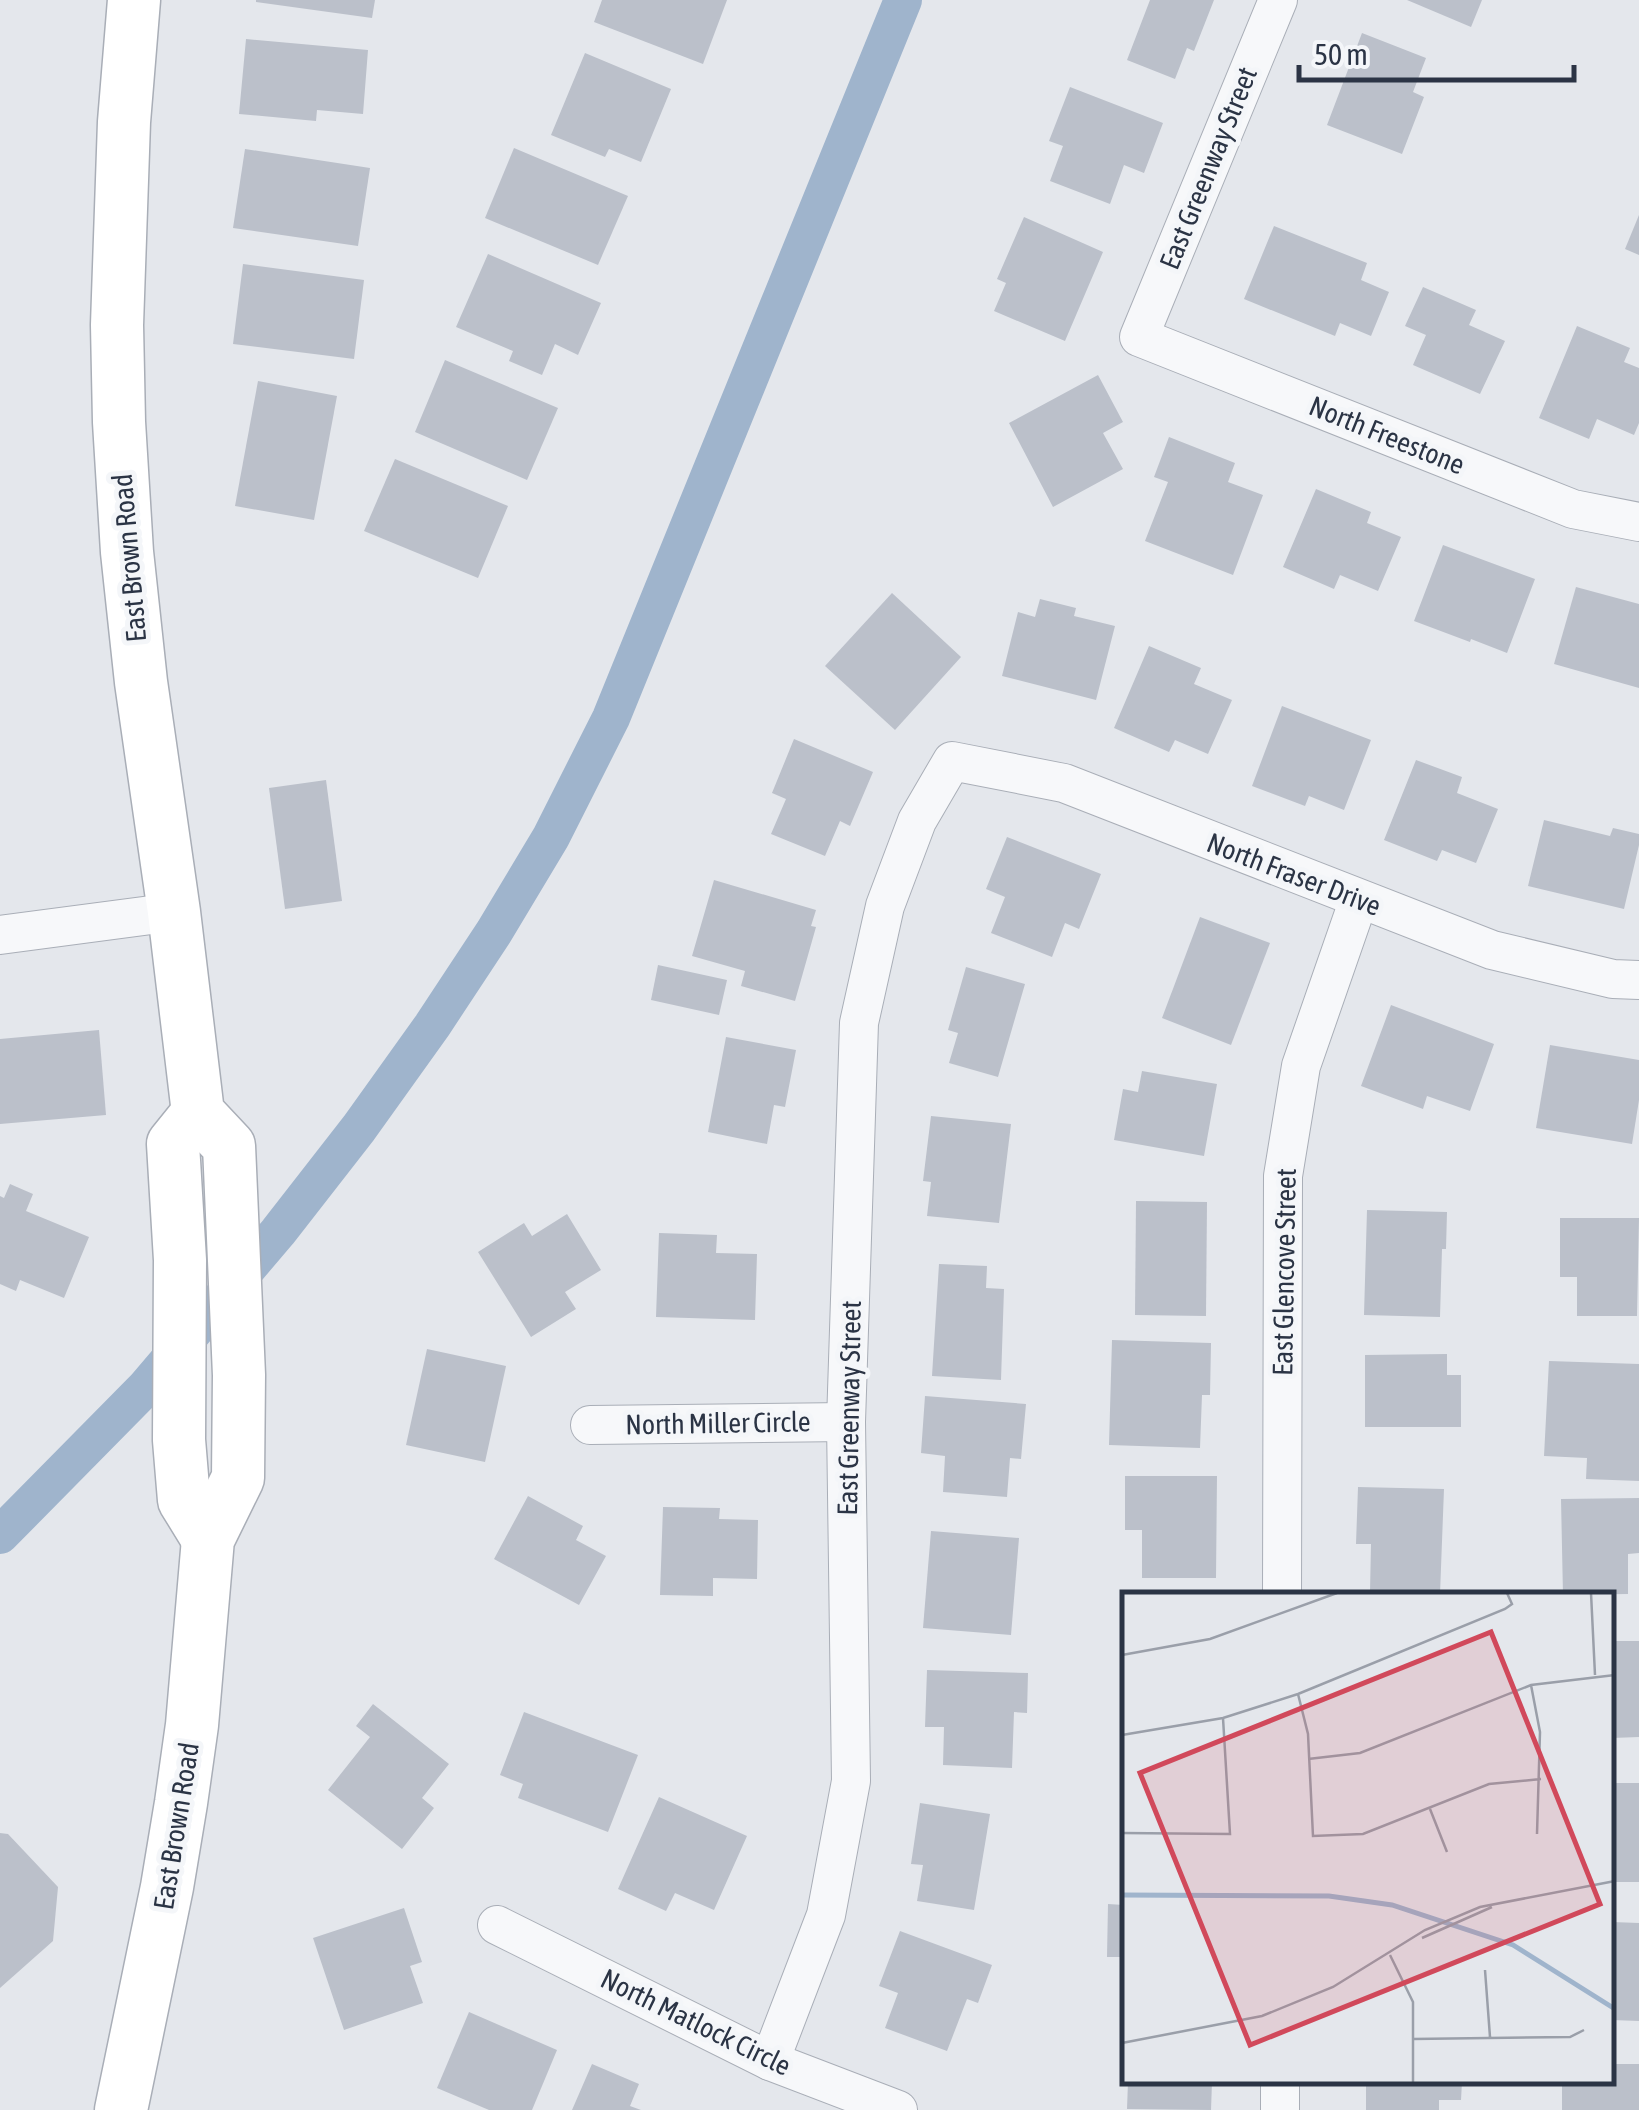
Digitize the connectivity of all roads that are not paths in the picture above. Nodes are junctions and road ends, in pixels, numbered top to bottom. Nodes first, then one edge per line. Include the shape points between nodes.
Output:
1 (134, 0) edge
2 (1278, 0) edge
3 (1139, 336) joint
4 (1639, 522) edge
5 (952, 761) joint
6 (1359, 899) junction
7 (174, 912) junction
8 (0, 935) edge
9 (1639, 980) edge
10 (198, 1113) junction
11 (846, 1422) junction
12 (590, 1425) dead end
13 (208, 1539) junction
14 (1282, 1592) edge
15 (497, 1925) dead end
16 (770, 2060) junction
17 (121, 2110) edge
18 (898, 2110) edge

1 - 7 main road, East Brown Road via 120,216 118,422 135,635
2 - 3 street, East Greenway Street
3 - 4 street, North Freestone via 1573,509
5 - 6 street, North Fraser Drive via 1064,783
5 - 11 street, East Greenway Street via 916,822 885,906 859,1023
6 - 9 street, North Fraser Drive via 1492,950
6 - 14 street, East Glencove Street via 1301,1066 1283,1176
7 - 8 street
7 - 10 main road, East Brown Road
10 - 13 main road via 174,1144 179,1419 184,1500
10 - 13 main road, East Brown Road via 229,1146 238,1352 238,1478
11 - 12 street, North Miller Circle
11 - 16 street, East Greenway Street via 851,1782 826,1915
13 - 17 main road, East Brown Road via 182,1803
15 - 16 street, North Matlock Circle
16 - 18 street, North Matlock Circle

